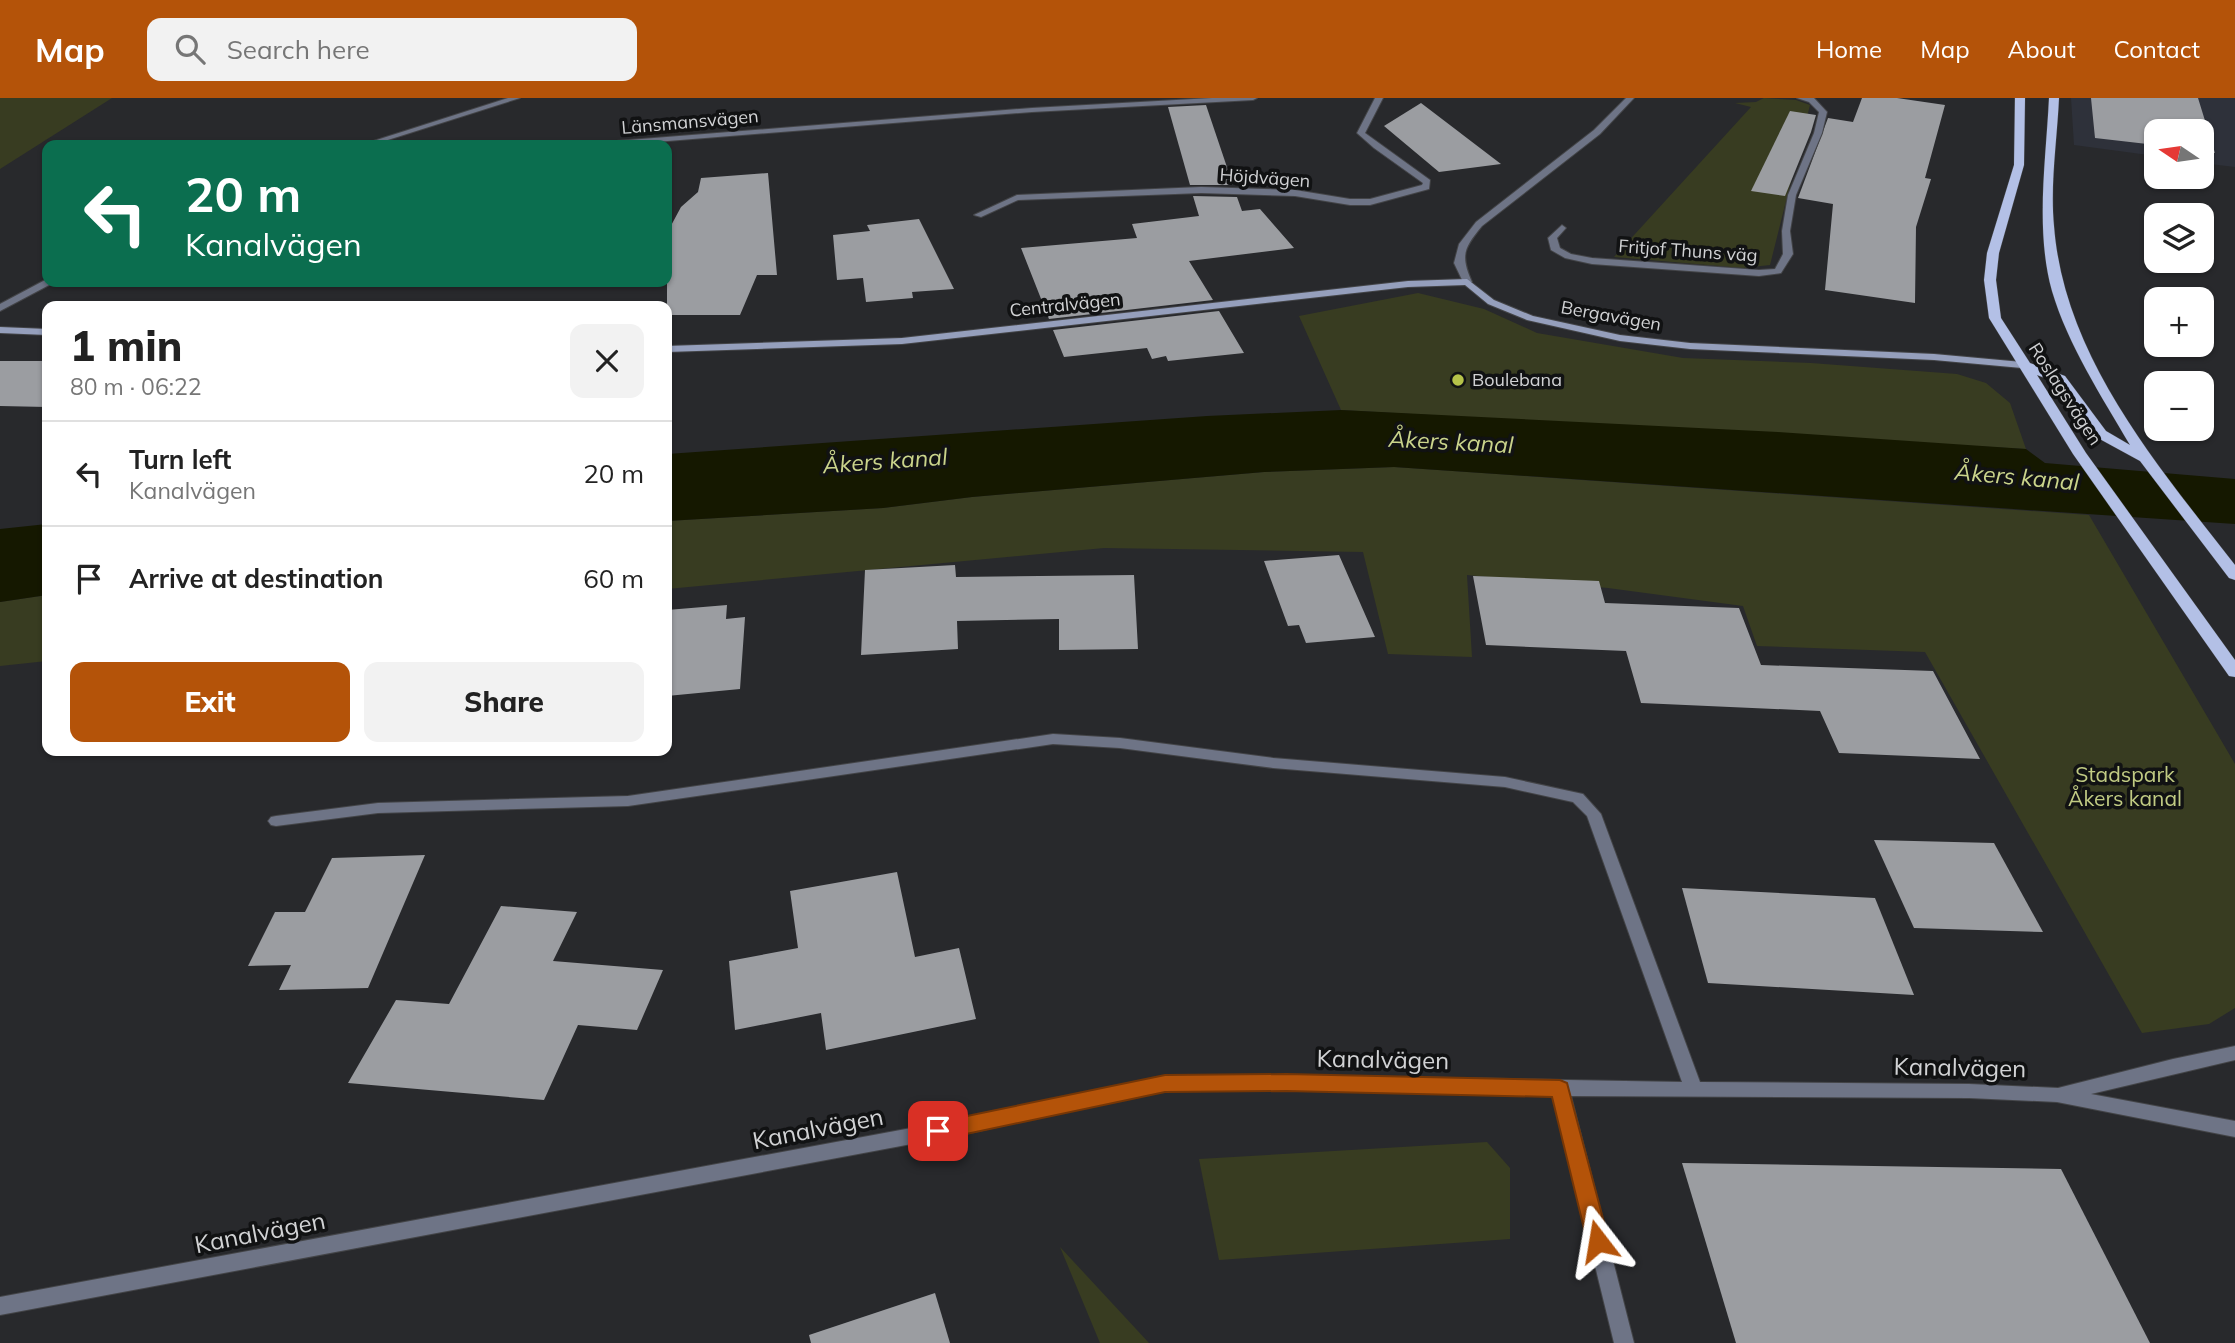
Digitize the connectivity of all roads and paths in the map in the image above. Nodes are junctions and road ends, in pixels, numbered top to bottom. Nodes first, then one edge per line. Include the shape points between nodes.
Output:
1 (516, 98) edge
2 (1253, 98) edge
3 (1379, 98) edge
4 (1630, 98) edge
5 (1801, 98) edge
6 (2021, 98) edge
7 (2054, 98) edge
8 (381, 140) edge
9 (654, 140) edge
10 (978, 215) dead end
11 (1562, 228) dead end
12 (1467, 282) junction
13 (42, 285) edge
14 (0, 308) edge
15 (0, 330) edge
16 (42, 332) edge
17 (672, 349) edge
18 (2022, 365) junction
19 (2146, 460) junction
20 (2235, 575) edge
21 (2235, 672) edge
22 (276, 821) dead end
23 (2235, 1053) edge
24 (1560, 1088) junction
25 (1694, 1089) junction
26 (2057, 1095) junction
27 (2235, 1129) edge
28 (0, 1306) edge
29 (1624, 1343) edge

1 - 8 street
2 - 9 street, Länsmansvägen
3 - 10 street, Höjdvägen via 1361,133 1415,172 1427,182 1426,187 1370,202 1295,193 1200,190 1017,198
4 - 12 street via 1597,132 1479,225 1463,244 1459,263
5 - 11 street, Fritjof Thuns väg via 1824,112 1792,195 1786,231 1788,254 1778,271 1569,257 1556,250 1552,238
6 - 18 main road, Roslagsvägen via 2019,166 1993,253 1990,280 1995,318
7 - 19 main road, Roslagsvägen via 2048,225 2059,291 2090,366
12 - 17 street, Centralvägen via 1408,284 902,341
12 - 18 street, Bergavägen via 1491,302 1530,318 1620,338
13 - 14 street
15 - 16 street
18 - 19 main road via 2060,379 2101,434
18 - 21 main road, Roslagsvägen
19 - 20 main road, Roslagsvägen
22 - 25 street via 378,808 628,801 1053,739 1505,782 1578,798 1594,814
23 - 26 street, Kanalvägen
24 - 25 street, Kanalvägen
24 - 28 street, Kanalvägen via 1165,1083 965,1126
24 - 29 street
25 - 26 street, Kanalvägen
26 - 27 street, Kanalvägen

